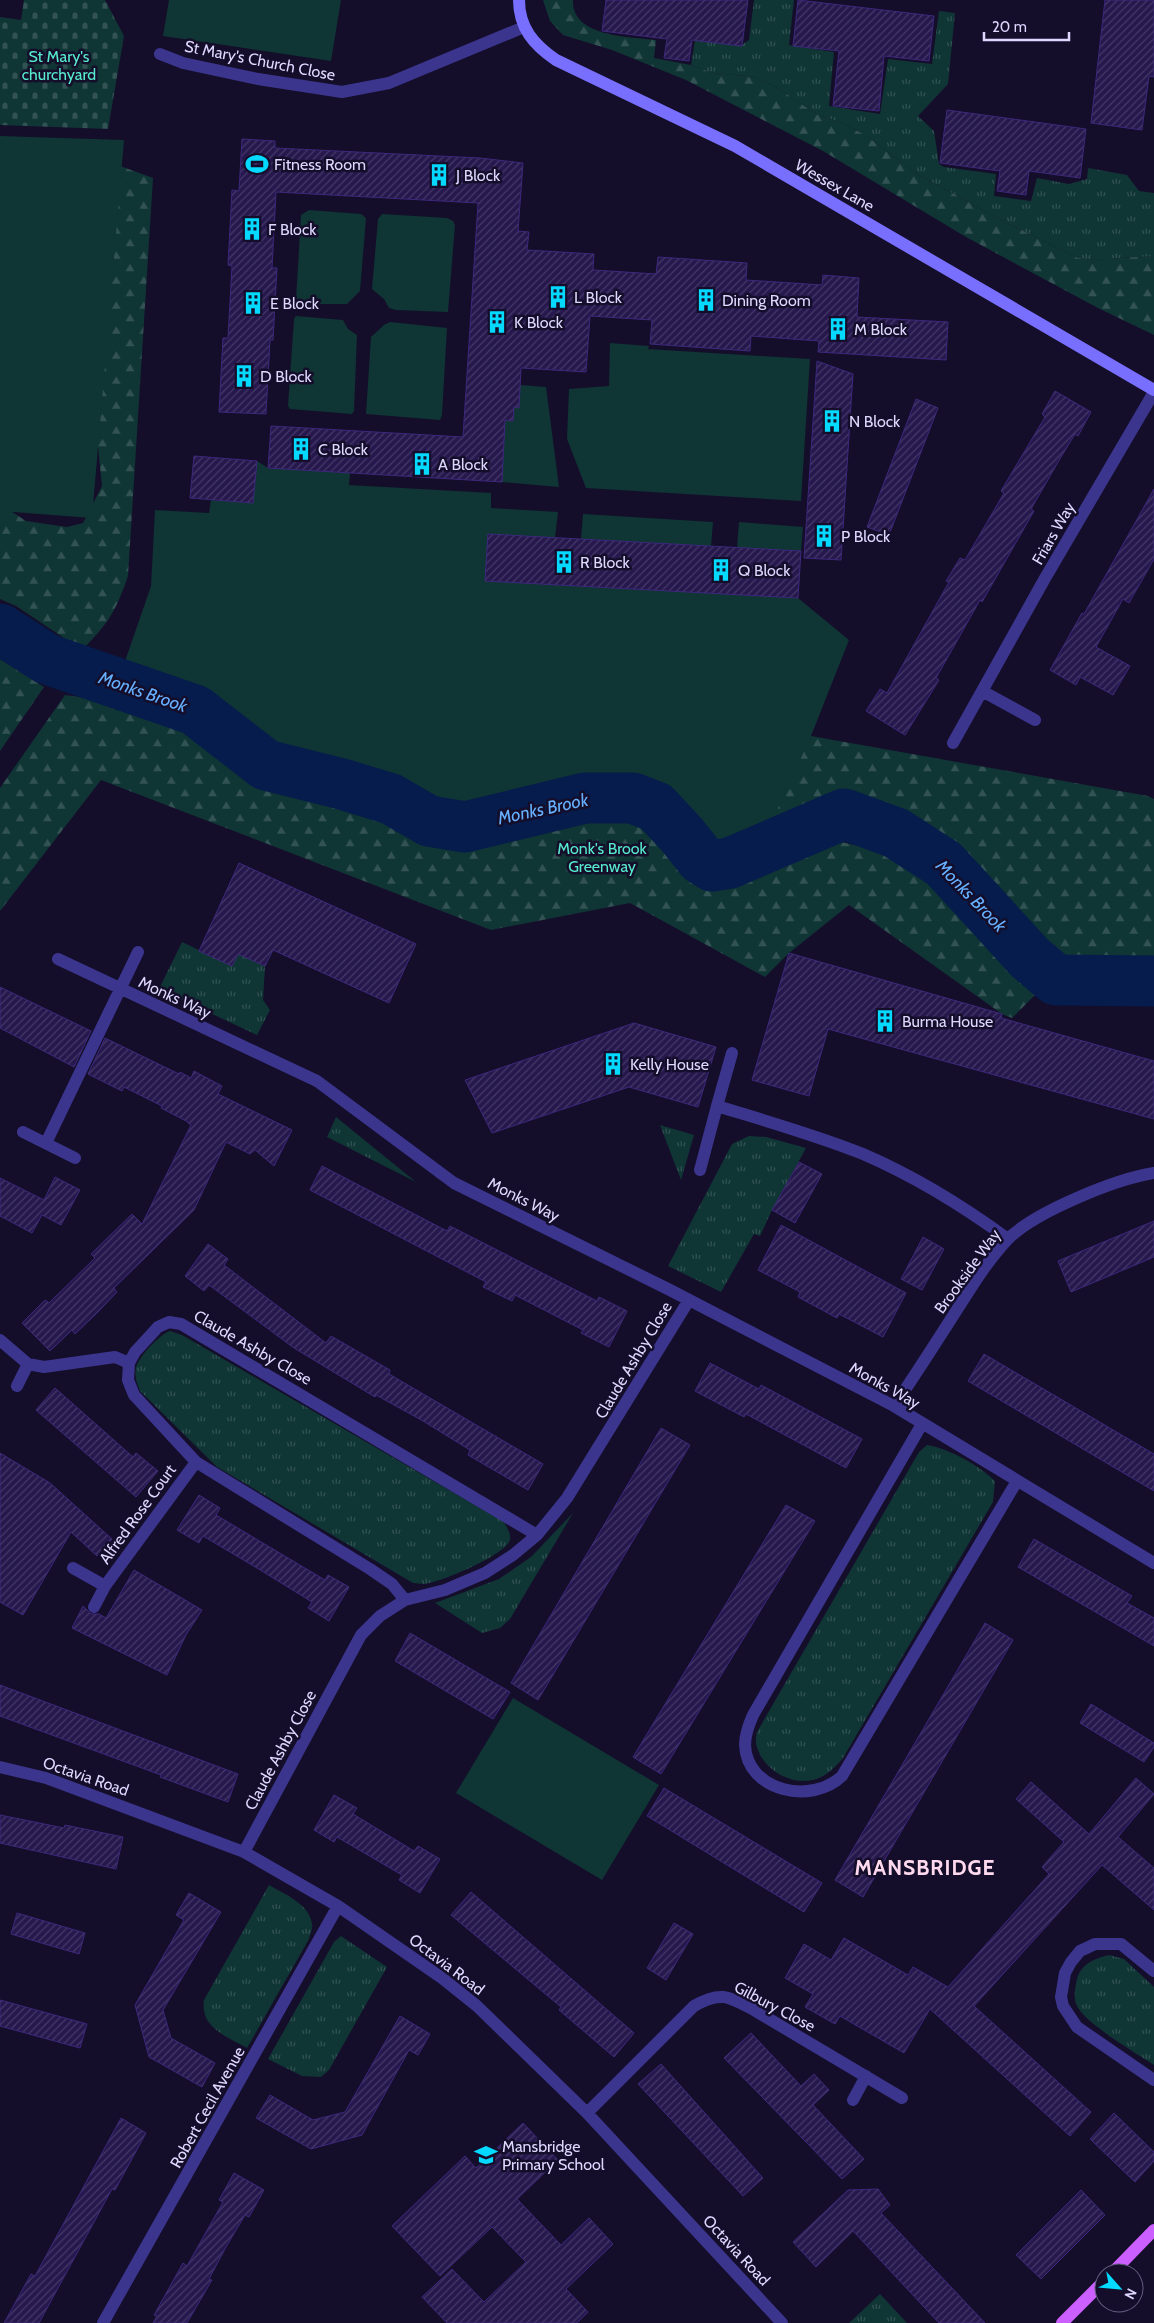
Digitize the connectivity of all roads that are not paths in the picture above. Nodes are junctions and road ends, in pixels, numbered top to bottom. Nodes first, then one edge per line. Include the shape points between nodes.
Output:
1 (520, 0) edge
2 (524, 27) junction
3 (160, 54) dead end
4 (1154, 391) edge
5 (982, 691) junction
6 (1035, 720) dead end
7 (953, 743) dead end
8 (138, 952) dead end
9 (58, 960) dead end
10 (121, 989) junction
11 (732, 1054) dead end
12 (717, 1106) junction
13 (23, 1132) dead end
14 (46, 1143) junction
15 (74, 1158) dead end
16 (700, 1170) dead end
17 (1154, 1173) edge
18 (1008, 1239) junction
19 (688, 1300) junction
20 (0, 1340) edge
21 (129, 1363) junction
22 (28, 1364) junction
23 (17, 1386) dead end
24 (894, 1406) junction
25 (922, 1424) junction
26 (196, 1462) junction
27 (1017, 1481) junction
28 (537, 1535) junction
29 (1154, 1563) edge
30 (73, 1568) dead end
31 (105, 1586) junction
32 (405, 1600) junction
33 (94, 1607) dead end
34 (0, 1767) edge
35 (244, 1852) junction
36 (338, 1906) junction
37 (1154, 1971) edge
38 (866, 2076) junction
39 (1154, 2080) edge
40 (902, 2098) dead end
41 (853, 2100) dead end
42 (587, 2113) junction
43 (1154, 2230) edge
44 (1122, 2263) edge
45 (1094, 2291) edge
46 (103, 2323) edge
47 (782, 2323) edge
48 (1062, 2323) edge

1 - 2 street, Wessex Lane
2 - 3 street, St Mary's Church Close via 389,82 342,92 258,79 183,63
2 - 4 street, Wessex Lane via 542,50 556,60 735,146
4 - 5 street, Friars Way
5 - 6 street
5 - 7 street, Friars Way
8 - 10 street, Monks Way
9 - 10 street, Monks Way
10 - 14 street, Monks Way
10 - 19 street, Monks Way via 316,1082 454,1183
11 - 12 street
12 - 16 street
12 - 18 street via 864,1155 969,1211
13 - 14 street
14 - 15 street
17 - 18 street, Brookside Way via 1050,1210
18 - 24 street, Brookside Way via 975,1282
19 - 24 street, Monks Way
19 - 28 street, Claude Ashby Close via 567,1498
20 - 22 street
21 - 22 street via 115,1357 44,1367
21 - 26 street via 128,1380 134,1394
21 - 28 street, Claude Ashby Close via 158,1326 169,1322 181,1324
22 - 23 street
24 - 25 street, Monks Way
25 - 27 street, Monks Way
25 - 27 street, Monks Way via 752,1715 745,1745 748,1758 755,1770 773,1786 807,1792 833,1785 842,1776
26 - 31 street, Alfred Rose Court
26 - 32 street via 370,1569 392,1584
27 - 29 street, Monks Way
28 - 32 street, Claude Ashby Close via 485,1573 445,1590
30 - 31 street, Alfred Rose Court
31 - 33 street, Alfred Rose Court
32 - 35 street, Claude Ashby Close via 380,1616 361,1635
34 - 35 street, Octavia Road via 46,1778
35 - 36 street, Octavia Road
36 - 42 street, Octavia Road via 477,2006
36 - 46 street, Robert Cecil Avenue
37 - 39 street via 1120,1944 1095,1944 1080,1951 1072,1962 1063,1979 1061,1997 1063,2006 1077,2026
38 - 40 street, Gilbury Close
38 - 41 street
38 - 42 street, Gilbury Close via 733,1998 710,1996 694,2006
42 - 47 street, Octavia Road
43 - 44 main road
45 - 48 main road

